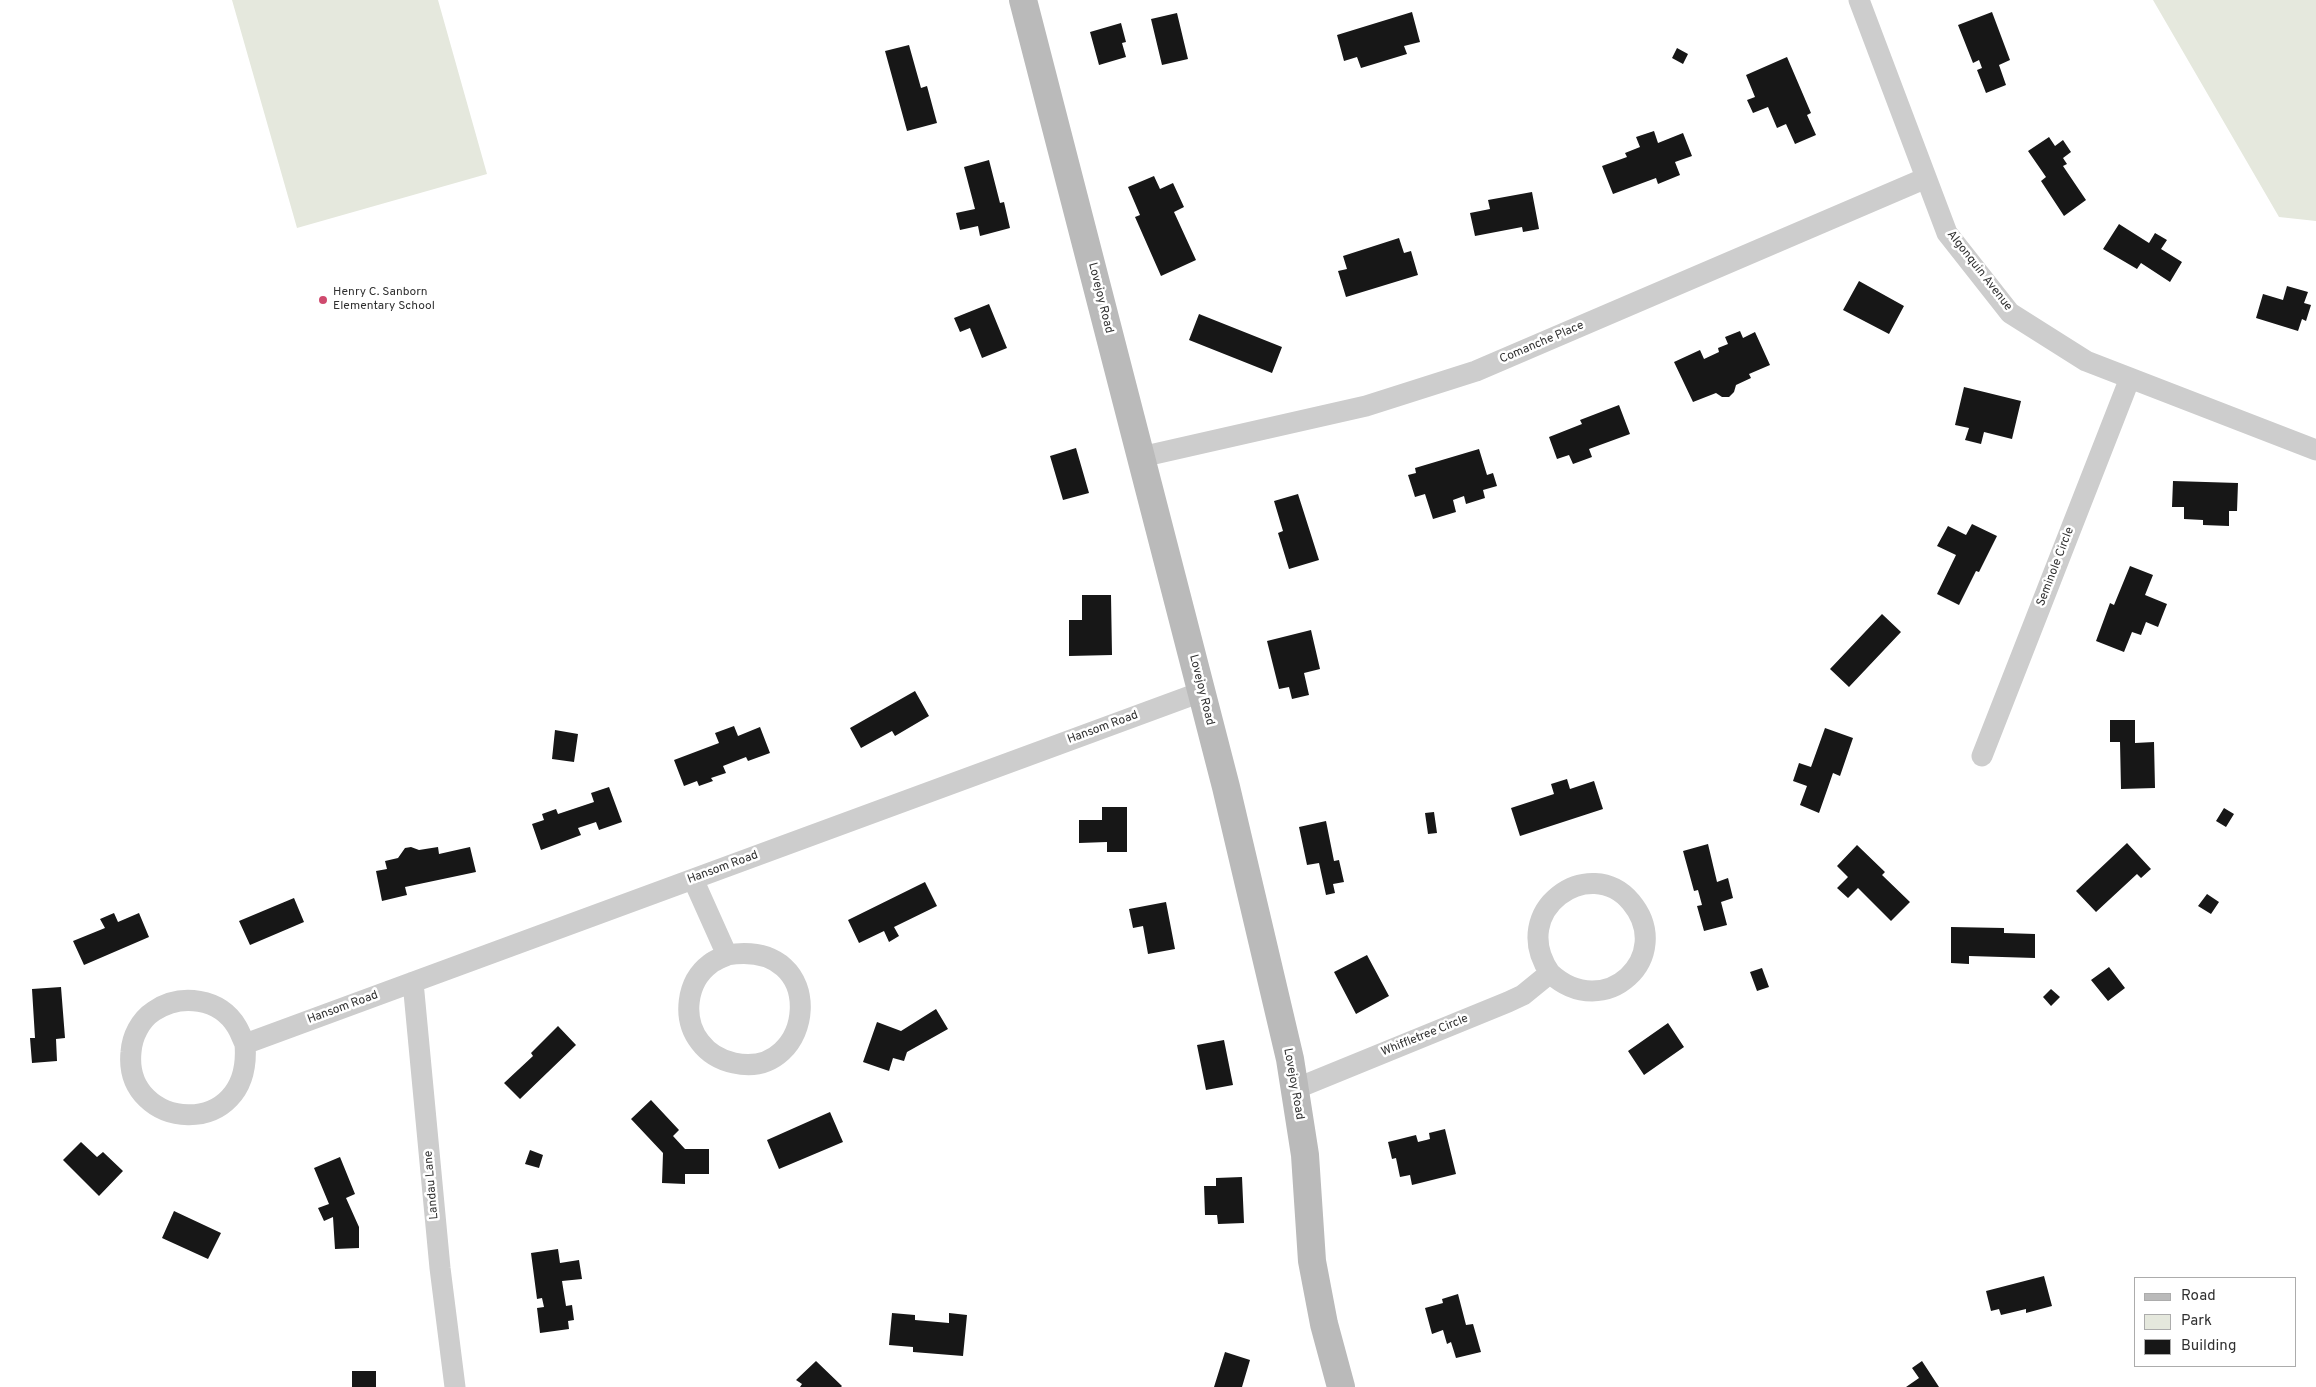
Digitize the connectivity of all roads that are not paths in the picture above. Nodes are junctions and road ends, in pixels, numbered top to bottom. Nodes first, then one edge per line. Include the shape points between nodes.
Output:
1 (1023, 0) edge
2 (1859, 0) edge
3 (1926, 178) junction
4 (2130, 378) junction
5 (2316, 450) edge
6 (1141, 457) junction
7 (1201, 692) junction
8 (1982, 756) dead end
9 (693, 879) junction
10 (727, 955) junction
11 (1550, 973) junction
12 (413, 982) junction
13 (245, 1044) junction
14 (1295, 1088) junction
15 (455, 1387) edge
16 (1341, 1387) edge

1 - 6 main road, Lovejoy Road
2 - 3 street, Algonquin Avenue
3 - 4 street, Algonquin Avenue via 1946,233 2010,313 2086,361
3 - 6 street, Comanche Place via 1476,371 1366,406
4 - 5 street, Algonquin Avenue
4 - 8 street, Seminole Circle
6 - 7 main road, Lovejoy Road
7 - 9 street, Hansom Road
7 - 14 main road, Lovejoy Road
9 - 10 street
9 - 12 street, Hansom Road
10 - 10 street via 744,952 762,955 778,963 799,990 799,1025 791,1041 779,1054 761,1063 742,1065 723,1061 706,1050 691,1026 689,997 696,979 710,964
11 - 11 street via 1559,982 1581,991 1606,990 1628,978 1642,958 1645,946 1642,921 1629,900 1611,888 1590,884 1559,895 1544,911 1537,932 1539,954
11 - 14 street, Whiffletree Circle via 1529,991 1508,1002
12 - 13 street, Hansom Road
12 - 15 street, Landau Lane via 440,1268
13 - 13 street via 246,1063 241,1081 231,1097 197,1115 178,1115 145,1097 130,1062 132,1043 140,1025 153,1011 170,1003 189,1000 208,1003 224,1012 237,1026
14 - 16 main road, Lovejoy Road via 1305,1155 1312,1262

